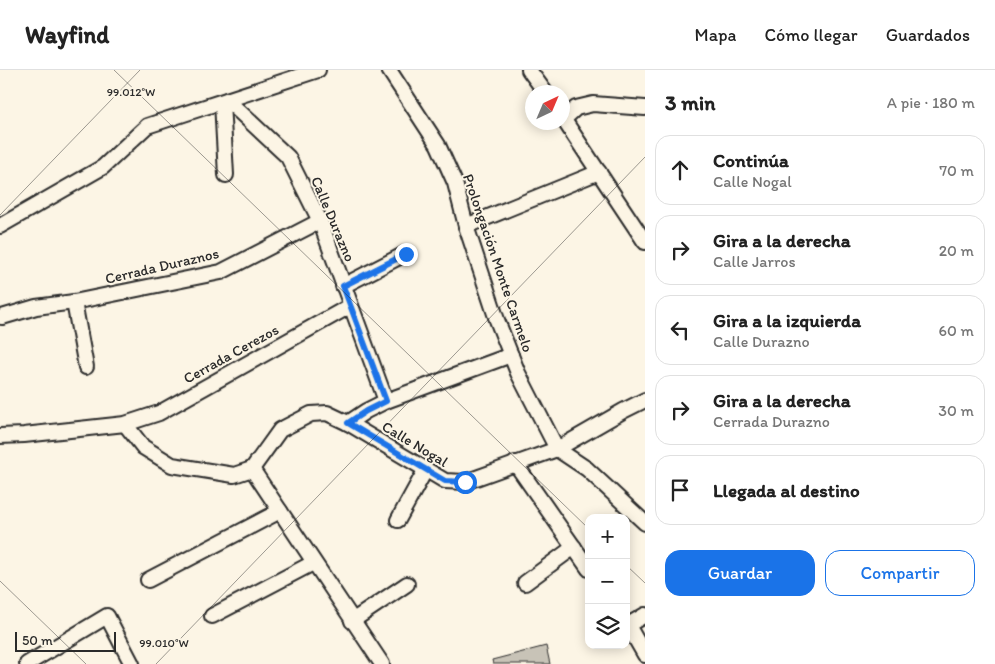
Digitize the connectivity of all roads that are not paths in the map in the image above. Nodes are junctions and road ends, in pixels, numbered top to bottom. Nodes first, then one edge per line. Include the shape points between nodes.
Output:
1 (318, 70) edge
2 (389, 70) edge
3 (530, 70) edge
4 (540, 85) edge
5 (224, 101) junction
6 (645, 108) edge
7 (570, 113) edge
8 (570, 128) edge
9 (599, 172) junction
10 (226, 175) dead end
11 (320, 221) junction
12 (0, 226) edge
13 (466, 226) junction
14 (645, 242) edge
15 (406, 254) dead end
16 (343, 286) junction
17 (74, 302) junction
18 (350, 306) junction
19 (2, 317) dead end
20 (511, 354) junction
21 (86, 367) dead end
22 (645, 400) edge
23 (386, 401) junction
24 (348, 423) junction
25 (125, 424) junction
26 (0, 436) edge
27 (557, 449) junction
28 (515, 463) junction
29 (252, 469) junction
30 (426, 469) junction
31 (280, 511) junction
32 (398, 520) dead end
33 (645, 523) edge
34 (574, 547) junction
35 (313, 563) junction
36 (585, 563) edge
37 (148, 580) dead end
38 (525, 583) dead end
39 (407, 584) dead end
40 (645, 615) edge
41 (212, 616) dead end
42 (352, 621) junction
43 (630, 622) edge
44 (630, 629) edge
45 (645, 655) edge
46 (27, 664) edge
47 (132, 664) edge
48 (382, 664) edge

1 - 5 street
2 - 13 street, Prolongación Monte Carmelo via 438,146 455,183
3 - 4 street
5 - 10 street
5 - 11 street, Calle Durazno via 288,157
5 - 12 street via 147,126 103,167
6 - 7 street via 593,104
8 - 9 street
9 - 13 street
9 - 14 street
11 - 16 street, Calle Durazno
11 - 17 street, Cerrada Duraznos via 221,272
13 - 20 street, Prolongación Monte Carmelo
15 - 16 street
16 - 18 street, Calle Durazno
17 - 19 street, Cerrada Duraznos via 36,307
17 - 21 street
18 - 23 street, Calle Durazno
18 - 25 street, Cerrada Cerezos via 159,413
20 - 23 street
20 - 27 street, Prolongación Monte Carmelo
22 - 27 street, Calle Nogal
23 - 24 street
24 - 29 street, Calle Nogal via 327,414 311,414 280,430
24 - 30 street, Calle Nogal
25 - 26 street
25 - 29 street via 143,447 172,465 234,475
27 - 28 street, Calle Nogal
27 - 33 street, Prolongación Monte Carmelo via 587,469
28 - 30 street, Calle Nogal via 465,482 445,481
28 - 34 street
29 - 31 street
30 - 32 street
31 - 35 street
31 - 37 street
34 - 36 street
34 - 38 street
35 - 41 street
35 - 42 street
39 - 42 street
40 - 43 street
42 - 48 street
44 - 45 street
46 - 47 street via 107,616

